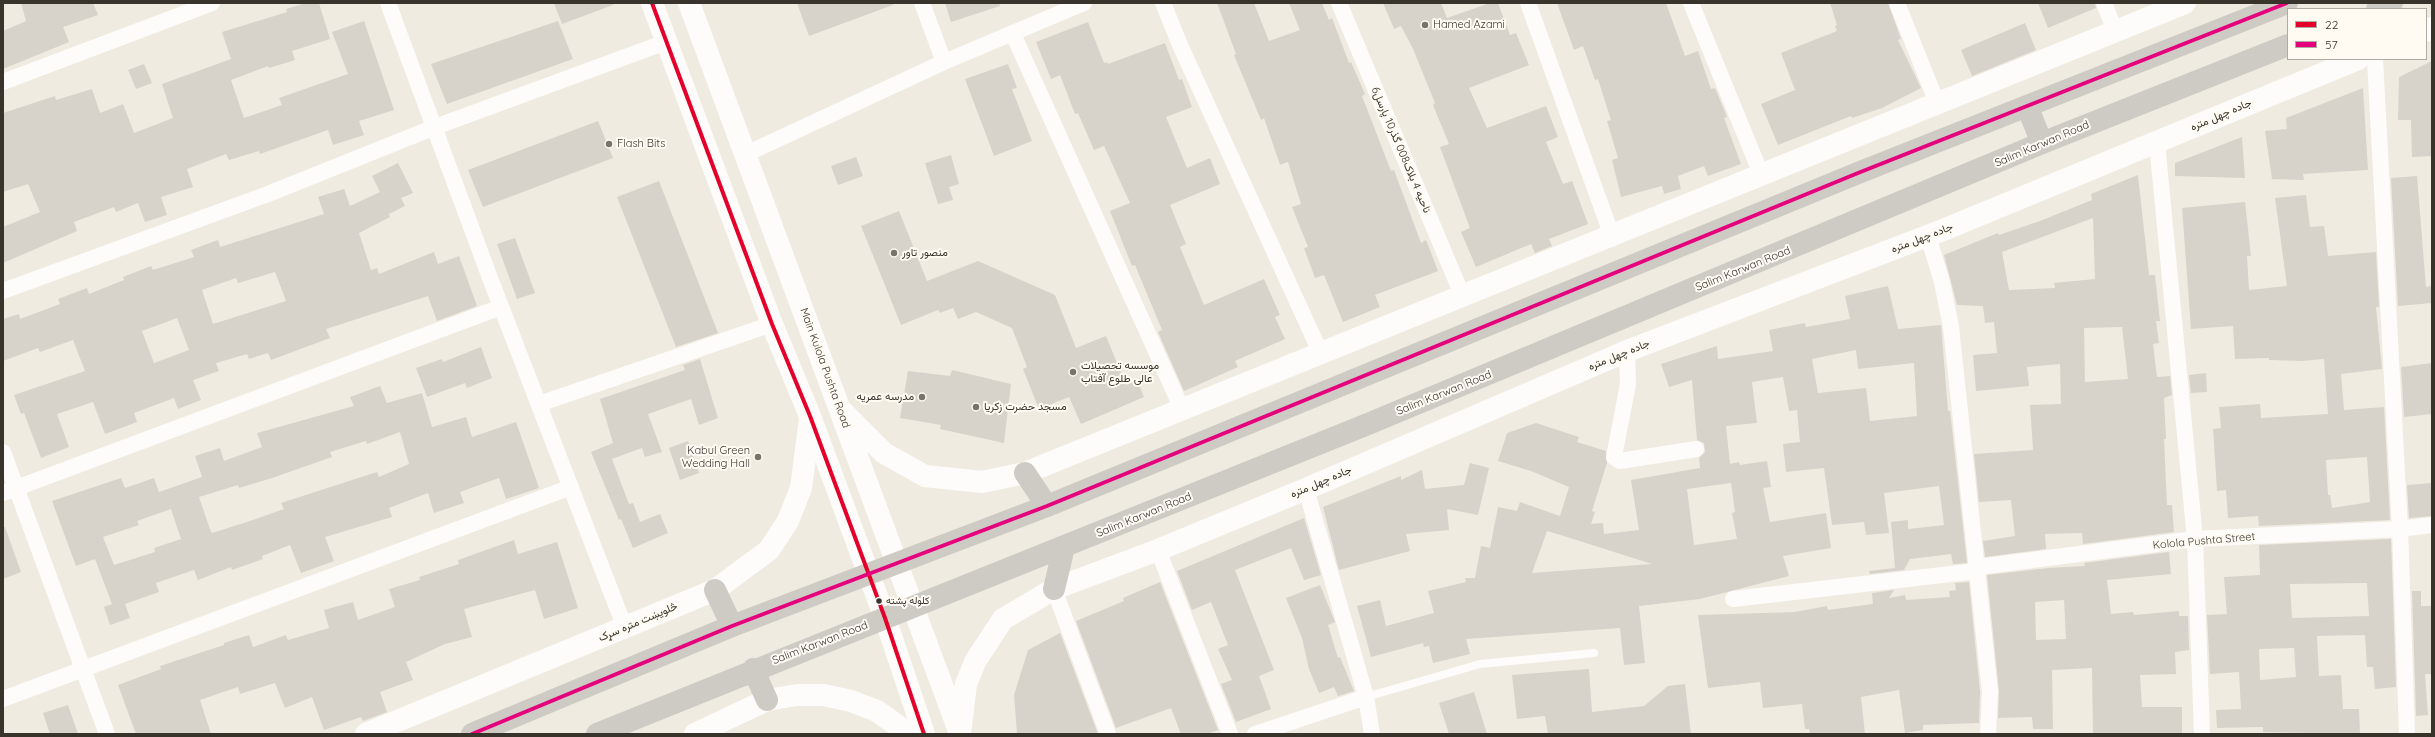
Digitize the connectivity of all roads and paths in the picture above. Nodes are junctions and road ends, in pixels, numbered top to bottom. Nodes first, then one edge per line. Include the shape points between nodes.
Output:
1 (212, 3) edge
2 (388, 3) edge
3 (652, 3) edge
4 (689, 3) edge
5 (922, 3) edge
6 (1084, 3) edge
7 (1163, 3) edge
8 (1339, 3) edge
9 (1528, 3) edge
10 (1691, 3) edge
11 (1897, 3) edge
12 (2104, 3) edge
13 (2186, 3) edge
14 (2286, 3) edge
15 (2392, 3) edge
16 (2380, 8) edge
17 (2115, 31) junction
18 (1013, 34) junction
19 (666, 42) junction
20 (2287, 45) edge
21 (2356, 60) edge
22 (2375, 60) edge
23 (944, 62) junction
24 (3, 82) edge
25 (1937, 103) junction
26 (2027, 106) junction
27 (435, 127) junction
28 (2042, 143) junction
29 (2157, 143) junction
30 (746, 154) junction
31 (1761, 174) junction
32 (1612, 236) junction
33 (1928, 236) junction
34 (3, 290) edge
35 (1463, 296) junction
36 (501, 308) junction
37 (772, 324) junction
38 (1628, 351) junction
39 (1321, 354) junction
40 (539, 404) junction
41 (1182, 409) junction
42 (841, 410) junction
43 (810, 416) junction
44 (1696, 449) dead end
45 (3, 452) edge
46 (1025, 473) junction
47 (571, 487) junction
48 (1306, 489) junction
49 (10, 491) edge
50 (1047, 506) junction
51 (2432, 525) edge
52 (2400, 529) junction
53 (2195, 539) junction
54 (1064, 547) junction
55 (1158, 550) junction
56 (897, 562) junction
57 (1977, 568) junction
58 (869, 573) junction
59 (1054, 589) junction
60 (715, 590) junction
61 (1733, 599) dead end
62 (914, 607) junction
63 (885, 618) junction
64 (732, 626) junction
65 (625, 628) junction
66 (1594, 652) dead end
67 (753, 669) junction
68 (83, 670) junction
69 (1366, 697) junction
70 (3, 699) edge
71 (767, 700) junction
72 (107, 734) edge
73 (366, 734) edge
74 (472, 734) edge
75 (597, 734) edge
76 (695, 734) edge
77 (909, 734) edge
78 (924, 734) edge
79 (960, 734) edge
80 (1108, 734) edge
81 (1230, 734) edge
82 (1255, 734) edge
83 (1372, 734) edge
84 (1988, 734) edge
85 (2202, 734) edge
86 (2407, 734) edge

1 - 24 street
2 - 27 street
3 - 19 street
4 - 30 street, Main Kulola Pushta Road
5 - 23 street
6 - 18 street
7 - 39 street
8 - 35 street, ناحیه 4 بلاک008 گذر10 پارسل6
9 - 32 street
10 - 31 street
11 - 25 street
12 - 17 street
13 - 17 street
14 - 26 main road
15 - 16 main road
17 - 25 street
18 - 23 street
18 - 41 street
19 - 27 street
19 - 37 street
20 - 28 main road, Salim Karwan Road
21 - 29 street, جاده چهل متره
22 - 52 street
23 - 30 street
25 - 31 street
26 - 28 main road
26 - 50 main road
27 - 34 street via 268,194
27 - 36 street
28 - 54 main road, Salim Karwan Road via 1397,412
29 - 33 street, جاده چهل متره
29 - 53 street
30 - 42 street, Main Kulola Pushta Road
31 - 32 street
32 - 35 street
33 - 38 street, جاده چهل متره
33 - 57 street via 1942,282 1951,327
35 - 39 street
36 - 40 street
36 - 49 street
37 - 40 street
37 - 43 street
38 - 44 street via 1628,384 1614,458 1620,460
38 - 48 street, جاده چهل متره
39 - 41 street
40 - 47 street
41 - 46 street
42 - 46 street via 884,453 925,476 982,482
42 - 56 street, Main Kulola Pushta Road
43 - 58 street
43 - 60 street, څلویښت متره سړک via 801,488 788,521 769,550
45 - 49 street
46 - 50 main road
47 - 65 street
47 - 68 street
48 - 55 street, جاده چهل متره
48 - 69 street
49 - 68 street
50 - 56 main road
51 - 52 street, Kolola Pushta Street
52 - 53 street, Kolola Pushta Street
52 - 86 street
53 - 57 street, Kolola Pushta Street
53 - 85 street
54 - 59 main road
54 - 62 main road, Salim Karwan Road
55 - 59 street, جاده چهل متره
55 - 81 street
56 - 58 main road
56 - 62 street, Main Kulola Pushta Road
57 - 61 street, Kolola Pushta Street
57 - 84 street via 1990,692
58 - 63 street
58 - 64 main road
59 - 79 street, جاده چهل متره via 1003,619 976,660 966,684
59 - 80 street
60 - 64 main road
60 - 65 street, څلویښت متره سړک
62 - 63 main road, Salim Karwan Road
62 - 79 street, Main Kulola Pushta Road
63 - 67 main road, Salim Karwan Road
63 - 78 street
64 - 74 main road
65 - 73 street, څلویښت متره سړک
66 - 69 lane via 1480,664
67 - 71 main road
67 - 75 main road, Salim Karwan Road
68 - 70 street
68 - 72 street
69 - 82 street
69 - 83 street
71 - 76 street
71 - 77 street via 797,695 824,695 851,701 877,711

